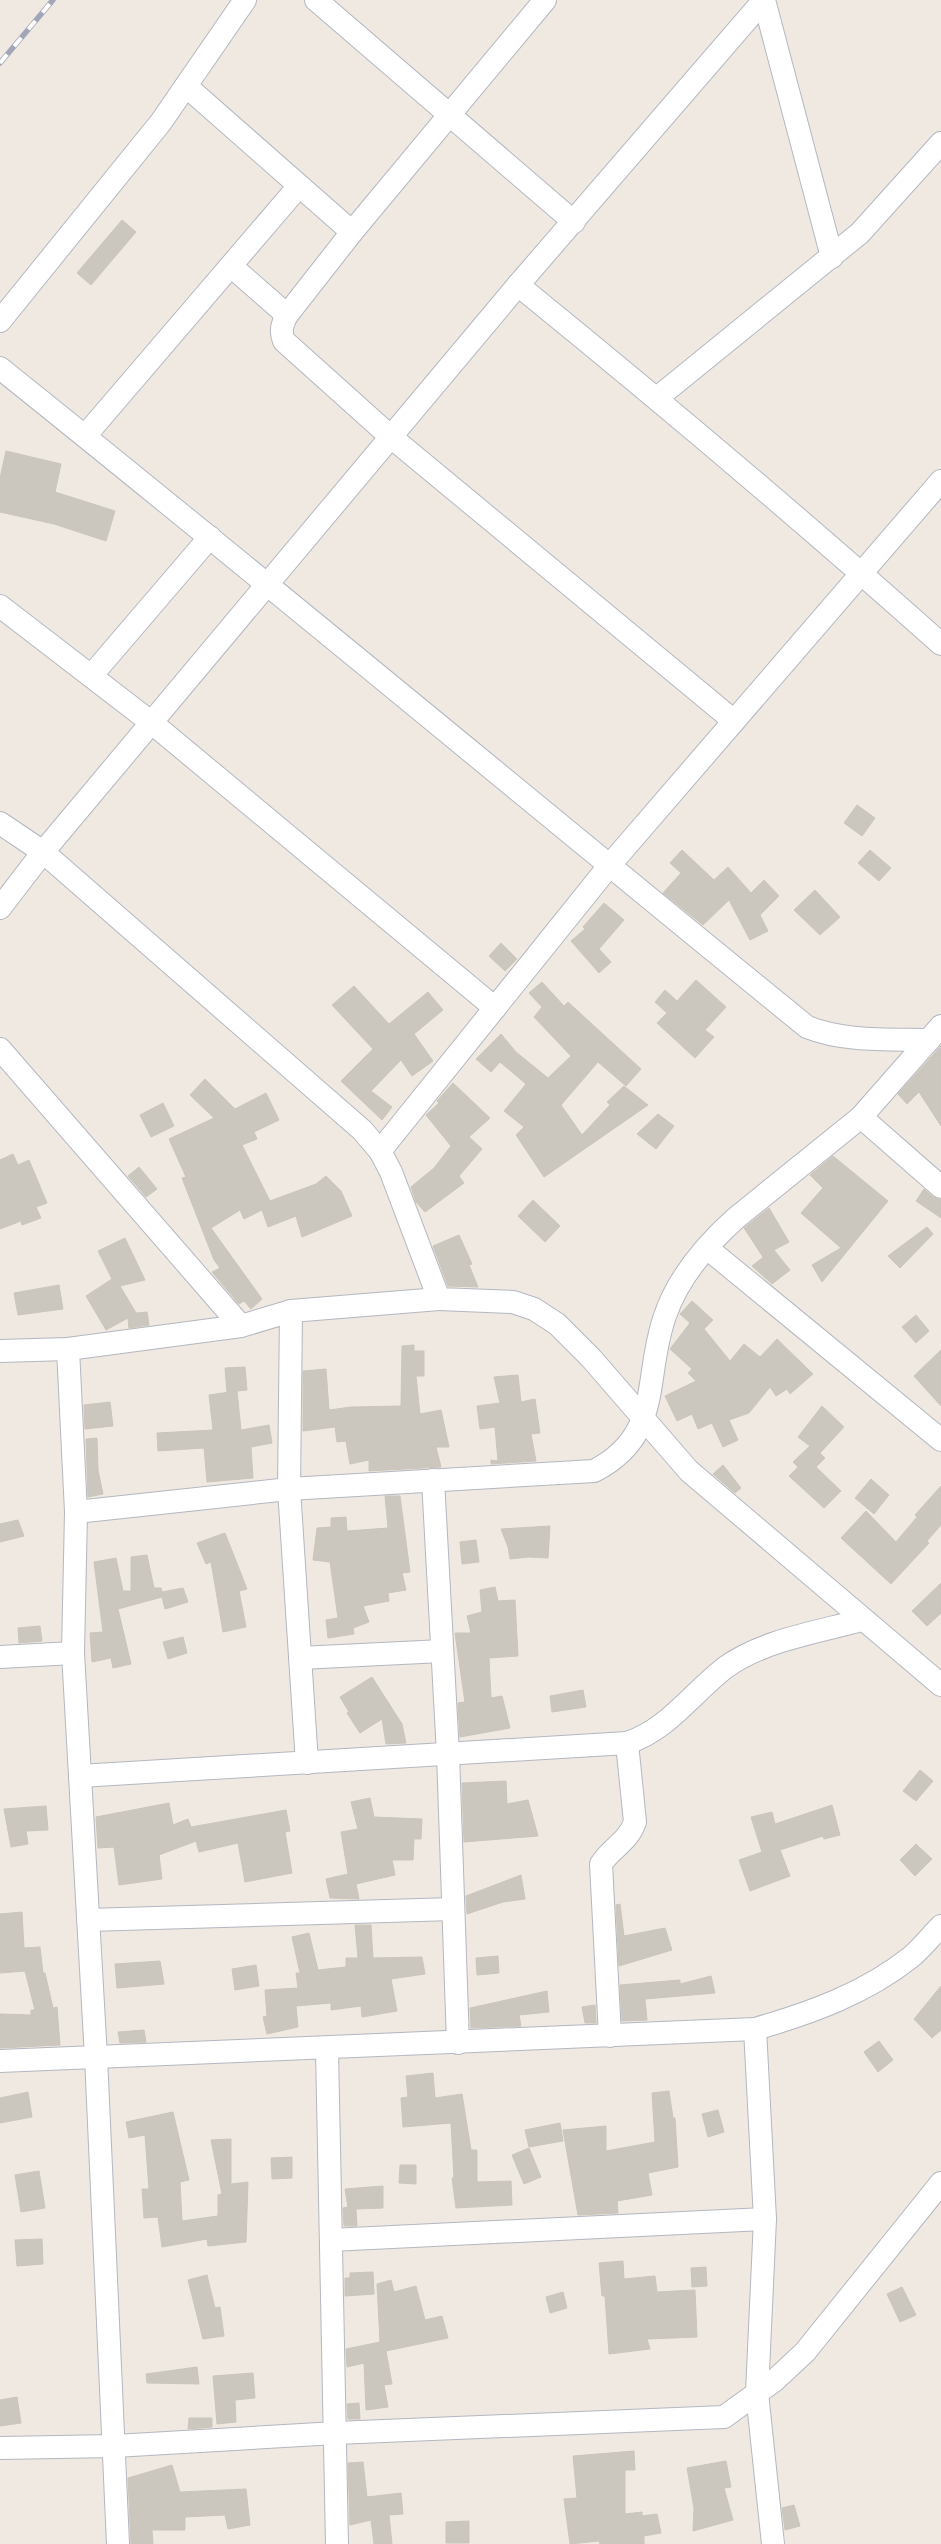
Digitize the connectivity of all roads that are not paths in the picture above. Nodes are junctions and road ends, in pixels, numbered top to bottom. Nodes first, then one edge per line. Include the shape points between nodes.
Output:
1 (245, 0) edge
2 (316, 0) edge
3 (545, 0) edge
4 (764, 0) edge
5 (186, 86) junction
6 (450, 117) junction
7 (941, 143) edge
8 (299, 186) junction
9 (574, 222) junction
10 (352, 232) junction
11 (832, 257) junction
12 (231, 266) junction
13 (518, 286) junction
14 (288, 315) junction
15 (0, 321) edge
16 (0, 368) edge
17 (657, 398) junction
18 (85, 436) junction
19 (391, 437) junction
20 (941, 481) edge
21 (210, 537) junction
22 (862, 573) junction
23 (269, 584) junction
24 (0, 606) edge
25 (941, 644) edge
26 (91, 676) junction
27 (734, 721) junction
28 (152, 723) junction
29 (0, 823) edge
30 (43, 852) junction
31 (609, 866) junction
32 (0, 908) edge
33 (495, 1008) junction
34 (935, 1033) edge
35 (0, 1049) edge
36 (861, 1117) junction
37 (380, 1150) junction
38 (941, 1187) edge
39 (707, 1248) junction
40 (439, 1299) junction
41 (291, 1311) junction
42 (241, 1326) junction
43 (68, 1349) junction
44 (0, 1351) edge
45 (644, 1420) junction
46 (941, 1440) edge
47 (433, 1480) junction
48 (288, 1489) junction
49 (76, 1512) junction
50 (862, 1620) junction
51 (442, 1651) junction
52 (73, 1653) junction
53 (0, 1657) edge
54 (300, 1658) junction
55 (941, 1685) edge
56 (627, 1743) junction
57 (448, 1754) junction
58 (307, 1763) junction
59 (80, 1776) junction
60 (453, 1909) junction
61 (88, 1920) junction
62 (941, 1926) edge
63 (755, 2029) junction
64 (610, 2036) junction
65 (458, 2043) junction
66 (327, 2049) junction
67 (96, 2058) junction
68 (0, 2061) edge
69 (941, 2184) edge
70 (765, 2219) junction
71 (330, 2240) junction
72 (757, 2393) junction
73 (336, 2434) junction
74 (115, 2446) junction
75 (0, 2448) edge
76 (118, 2544) edge
77 (337, 2544) edge
78 (773, 2544) edge

1 - 5 street
2 - 6 street
3 - 6 street
4 - 9 street
4 - 11 street
5 - 8 street
5 - 15 street via 161,122
6 - 9 street
6 - 10 street
7 - 11 street via 860,233
8 - 10 street
8 - 12 street
9 - 13 street
10 - 14 street
11 - 17 street
12 - 14 street
12 - 18 street
13 - 17 street
13 - 19 street
14 - 19 street via 282,329 284,341
16 - 18 street
17 - 22 street
18 - 21 street
19 - 23 street
19 - 27 street
20 - 22 street
21 - 23 street
21 - 26 street
22 - 25 street
22 - 27 street
23 - 28 street
23 - 31 street
24 - 26 street
26 - 28 street
27 - 31 street
28 - 30 street
28 - 33 street
29 - 30 street
30 - 32 street
30 - 37 street via 362,1130
31 - 33 street
31 - 34 street via 808,1027 822,1033 849,1037
33 - 37 street
34 - 36 street
35 - 42 street
36 - 38 street
36 - 39 street via 736,1218
37 - 40 street
39 - 45 street via 684,1276 664,1317
39 - 46 street
40 - 41 street
40 - 45 street via 513,1302 534,1309 556,1324 591,1358
41 - 42 street
41 - 48 street
42 - 43 street
43 - 44 street
43 - 49 street
45 - 47 street via 622,1454 594,1470
45 - 50 street via 689,1471
47 - 48 street
47 - 51 street
48 - 49 street
48 - 54 street
49 - 52 street
50 - 55 street
50 - 56 street via 749,1654 727,1667 659,1727
51 - 54 street
51 - 57 street
52 - 53 street
52 - 59 street
54 - 58 street
56 - 57 street
56 - 64 street via 635,1822 631,1833 622,1844 608,1852 601,1864
57 - 58 street
57 - 60 street
58 - 59 street
59 - 61 street
60 - 61 street
60 - 65 street
61 - 67 street
62 - 63 street via 912,1956 865,1987 831,2005
63 - 64 street
63 - 70 street
64 - 65 street
65 - 66 street
66 - 67 street
66 - 71 street
67 - 68 street
67 - 74 street
69 - 72 street via 805,2352
70 - 71 street
70 - 72 street
71 - 73 street
72 - 73 street via 724,2417
72 - 78 street
73 - 74 street
73 - 77 street
74 - 75 street
74 - 76 street

